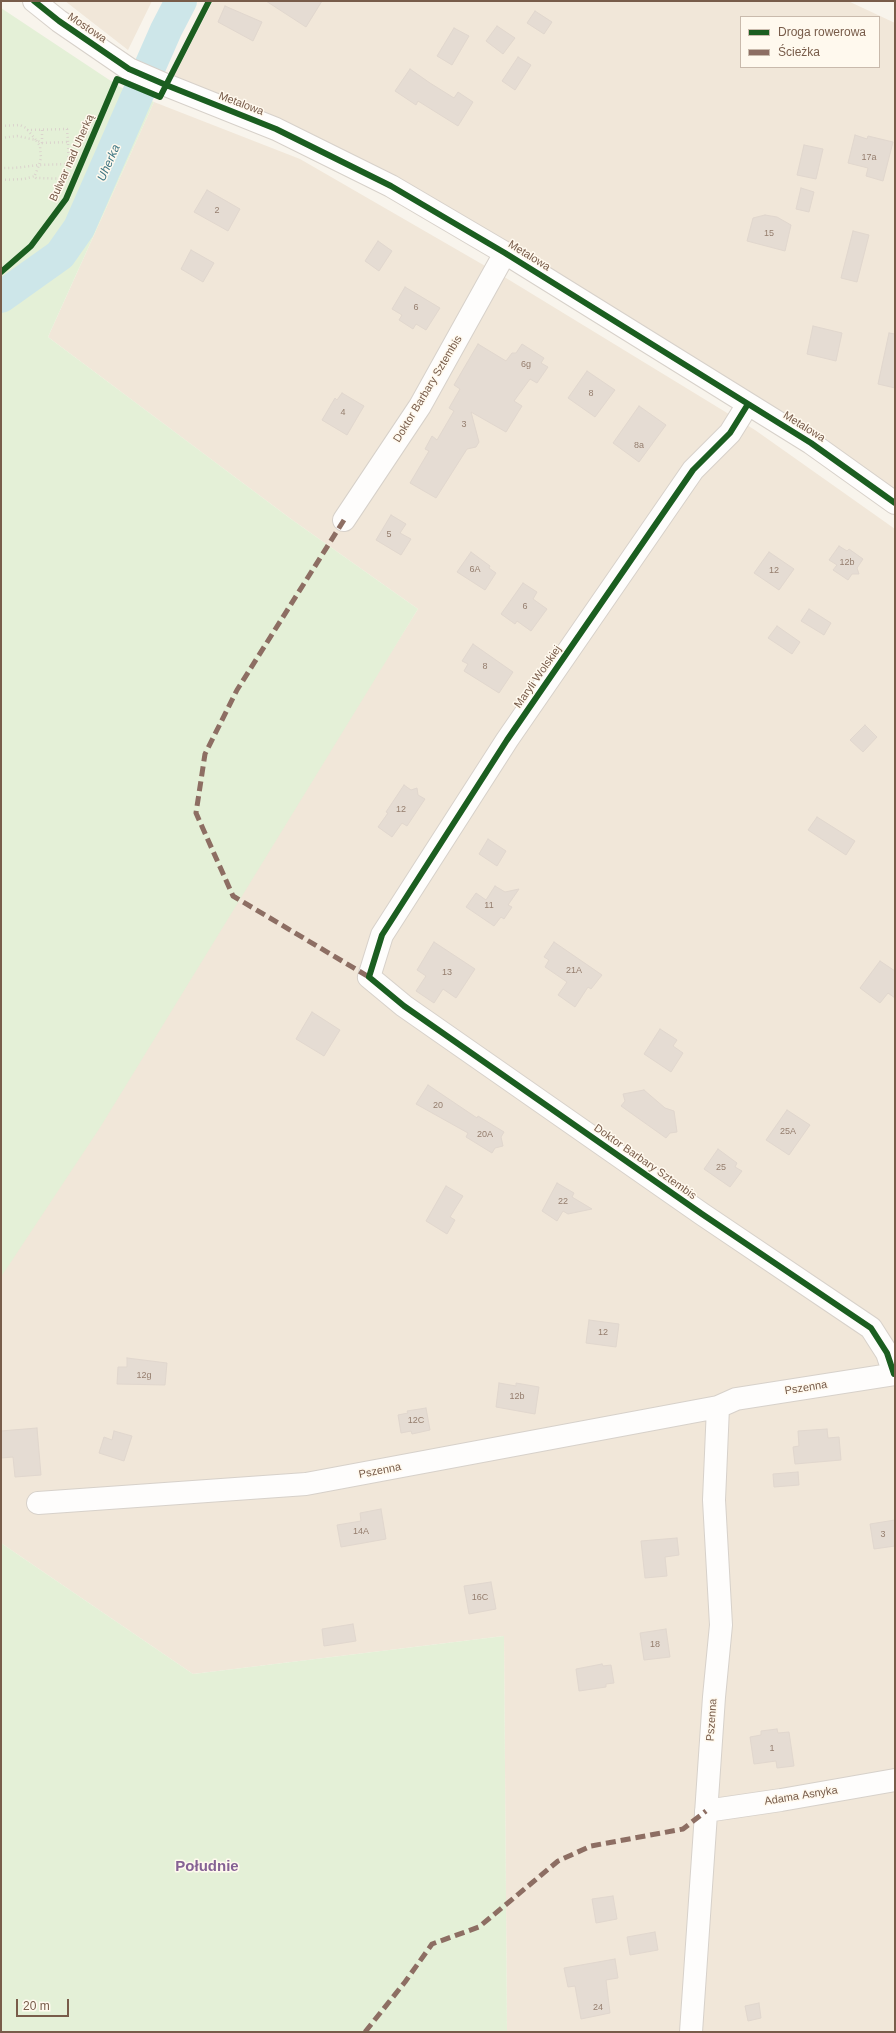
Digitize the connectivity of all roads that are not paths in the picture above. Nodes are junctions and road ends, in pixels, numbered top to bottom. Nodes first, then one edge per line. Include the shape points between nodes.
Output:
1 (34, 1) edge
2 (130, 69) joint
3 (505, 254) junction
4 (748, 404) junction
5 (895, 503) edge
6 (344, 520) dead end
7 (369, 977) joint
8 (894, 1374) edge
9 (718, 1407) junction
10 (38, 1503) dead end
11 (895, 1780) edge
12 (706, 1811) junction
13 (691, 2032) edge

1 - 2 street, Mostowa
2 - 3 street, Metalowa via 283,132 392,186
3 - 4 street, Metalowa
3 - 6 street, Doktor Barbary Sztembis via 420,406
4 - 5 street, Metalowa via 811,442
4 - 7 street, Maryli Wolskiej via 730,433 693,470 507,740 382,935
7 - 8 street, Doktor Barbary Sztembis via 410,1011 871,1328 887,1352
8 - 9 street, Pszenna via 736,1400
9 - 10 street, Pszenna via 306,1484
9 - 12 street, Pszenna via 714,1500 721,1625
11 - 12 street, Adama Asnyka
12 - 13 street, Pszenna

